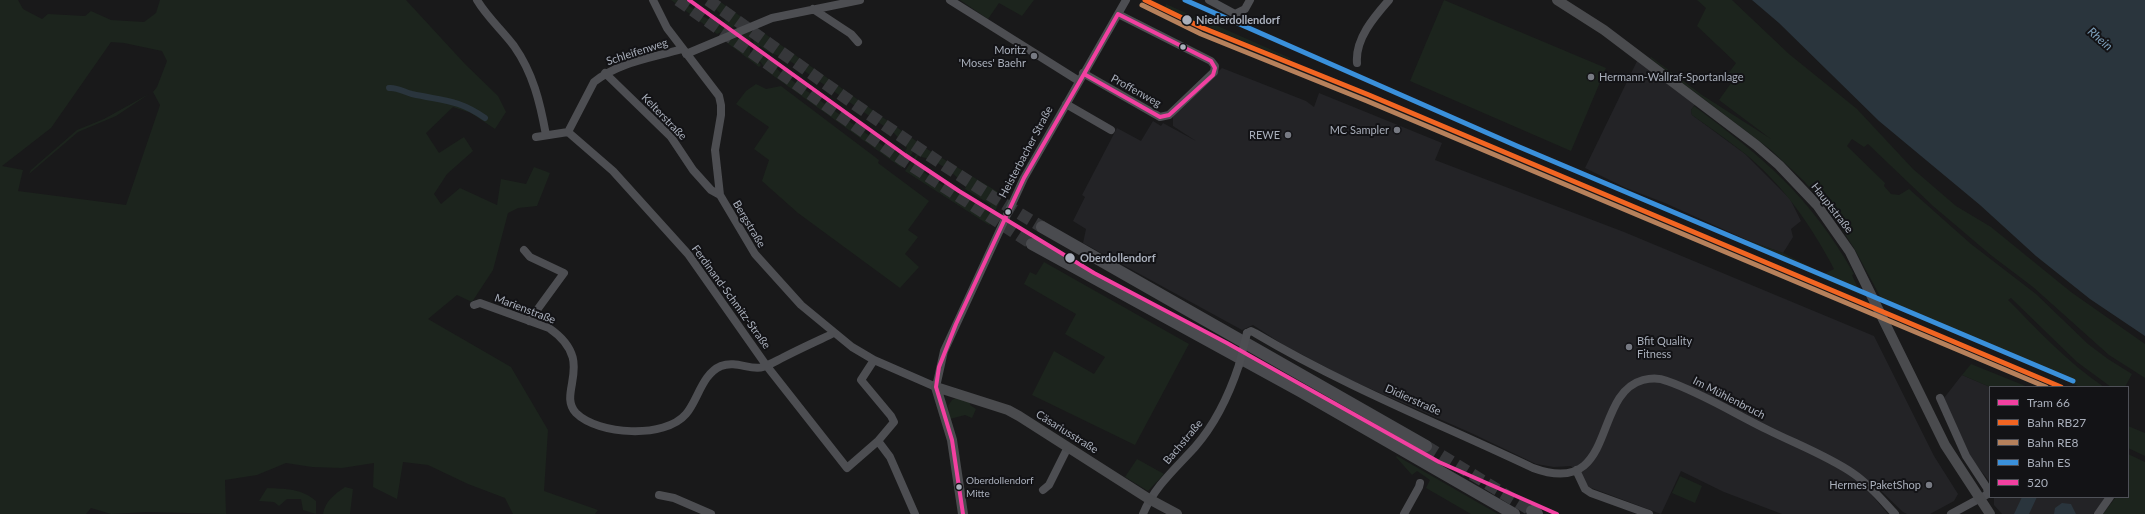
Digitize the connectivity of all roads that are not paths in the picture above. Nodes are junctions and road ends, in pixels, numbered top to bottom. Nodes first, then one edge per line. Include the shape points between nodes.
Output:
1 (477, 0) edge
2 (652, 0) edge
3 (860, 0) edge
4 (950, 0) edge
5 (1126, 0) edge
6 (1209, 0) edge
7 (1250, 0) edge
8 (1389, 0) edge
9 (1557, 0) edge
10 (813, 9) junction
11 (1118, 14) junction
12 (858, 42) dead end
13 (684, 52) junction
14 (1356, 63) dead end
15 (605, 73) junction
16 (1081, 77) junction
17 (1066, 104) junction
18 (1111, 130) dead end
19 (568, 132) junction
20 (546, 135) junction
21 (536, 137) dead end
22 (720, 195) junction
23 (1042, 227) tunnel mouth
24 (1032, 244) tunnel mouth
25 (524, 250) dead end
26 (474, 305) dead end
27 (529, 321) junction
28 (826, 326) junction
29 (834, 333) junction
30 (1246, 333) joint
31 (820, 340) junction
32 (874, 360) junction
33 (766, 365) junction
34 (936, 387) junction
35 (957, 393) junction
36 (1940, 398) dead end
37 (943, 411) junction
38 (878, 441) junction
39 (1426, 446) tunnel mouth
40 (1068, 447) junction
41 (1576, 470) junction
42 (1420, 483) dead end
43 (1043, 490) dead end
44 (659, 495) dead end
45 (2109, 498) edge
46 (1149, 499) junction
47 (1980, 499) junction
48 (711, 514) edge
49 (915, 514) edge
50 (963, 514) edge
51 (1143, 514) edge
52 (1178, 514) edge
53 (1404, 514) edge
54 (1514, 514) edge
55 (1649, 514) edge
56 (1895, 514) edge
57 (1951, 514) edge
58 (1990, 514) edge
59 (2098, 514) edge

1 - 20 street via 528,68 538,94
2 - 13 street, Bergstraße
3 - 10 street, Schleifenweg
4 - 16 street, Proffenweg
5 - 11 street, Heisterbacher Straße
6 - 7 street via 1235,14 1244,9
8 - 14 street via 1371,21 1356,52
9 - 47 main road, Hauptstraße via 1604,30 1779,165 1817,205 1850,252 1945,445
10 - 12 street via 851,34
10 - 13 street, Schleifenweg via 772,18
11 - 16 street, Heisterbacher Straße
11 - 16 street, Proffenweg via 1214,64 1215,70 1165,116 1156,116
13 - 15 street, Schleifenweg via 653,56
13 - 22 street, Bergstraße via 719,96 721,105 715,150
15 - 19 street, Schleifenweg via 594,82
15 - 22 street, Kelterstraße via 671,137 694,170 711,190
16 - 17 street, Heisterbacher Straße
17 - 18 street
17 - 34 street, Heisterbacher Straße via 1024,178 978,275 944,351
19 - 20 street
19 - 33 street, Ferdinand-Schmitz-Straße via 613,171 688,254
20 - 21 street
22 - 28 street, Bergstraße via 755,254 801,305
23 - 39 highway
24 - 54 highway via 1300,391
25 - 27 street via 530,257 564,274
26 - 27 street, Marienstraße via 480,303
27 - 33 street, Marienstraße via 550,328 570,348 575,366 571,405 591,424 609,429 648,429 673,423 686,415 701,388 716,369 729,364 762,368
28 - 29 street, Bergstraße
28 - 31 street
29 - 31 street, Marienstraße
29 - 32 street, Bergstraße
30 - 41 street, Didierstraße via 1251,331 1341,380 1533,468 1558,473
30 - 46 street, Bachstraße, bridge via 1239,365 1223,406 1195,447
31 - 33 street, Marienstraße
32 - 34 street, Bergstraße
32 - 38 street via 861,380 894,422
33 - 38 street, Ferdinand-Schmitz-Straße via 847,468
34 - 35 main road, Cäsariusstraße
34 - 37 main road, Heisterbacher Straße
35 - 37 main road via 945,402
35 - 40 main road, Cäsariusstraße via 1008,410
36 - 47 street via 1966,456 1987,488 1988,494
37 - 50 main road, Heisterbacher Straße via 952,440
38 - 49 street via 890,457
40 - 43 street via 1049,485
40 - 46 main road, Cäsariusstraße
41 - 55 street via 1585,489 1591,493
41 - 56 street, Im Mühlenbruch via 1597,450 1614,408 1625,392 1642,380 1655,378 1702,395 1846,468 1868,485
42 - 53 street
44 - 48 street via 674,498
45 - 59 street
46 - 51 street, Bachstraße
46 - 52 main road, Cäsariusstraße
47 - 57 street
47 - 58 main road, Hauptstraße

